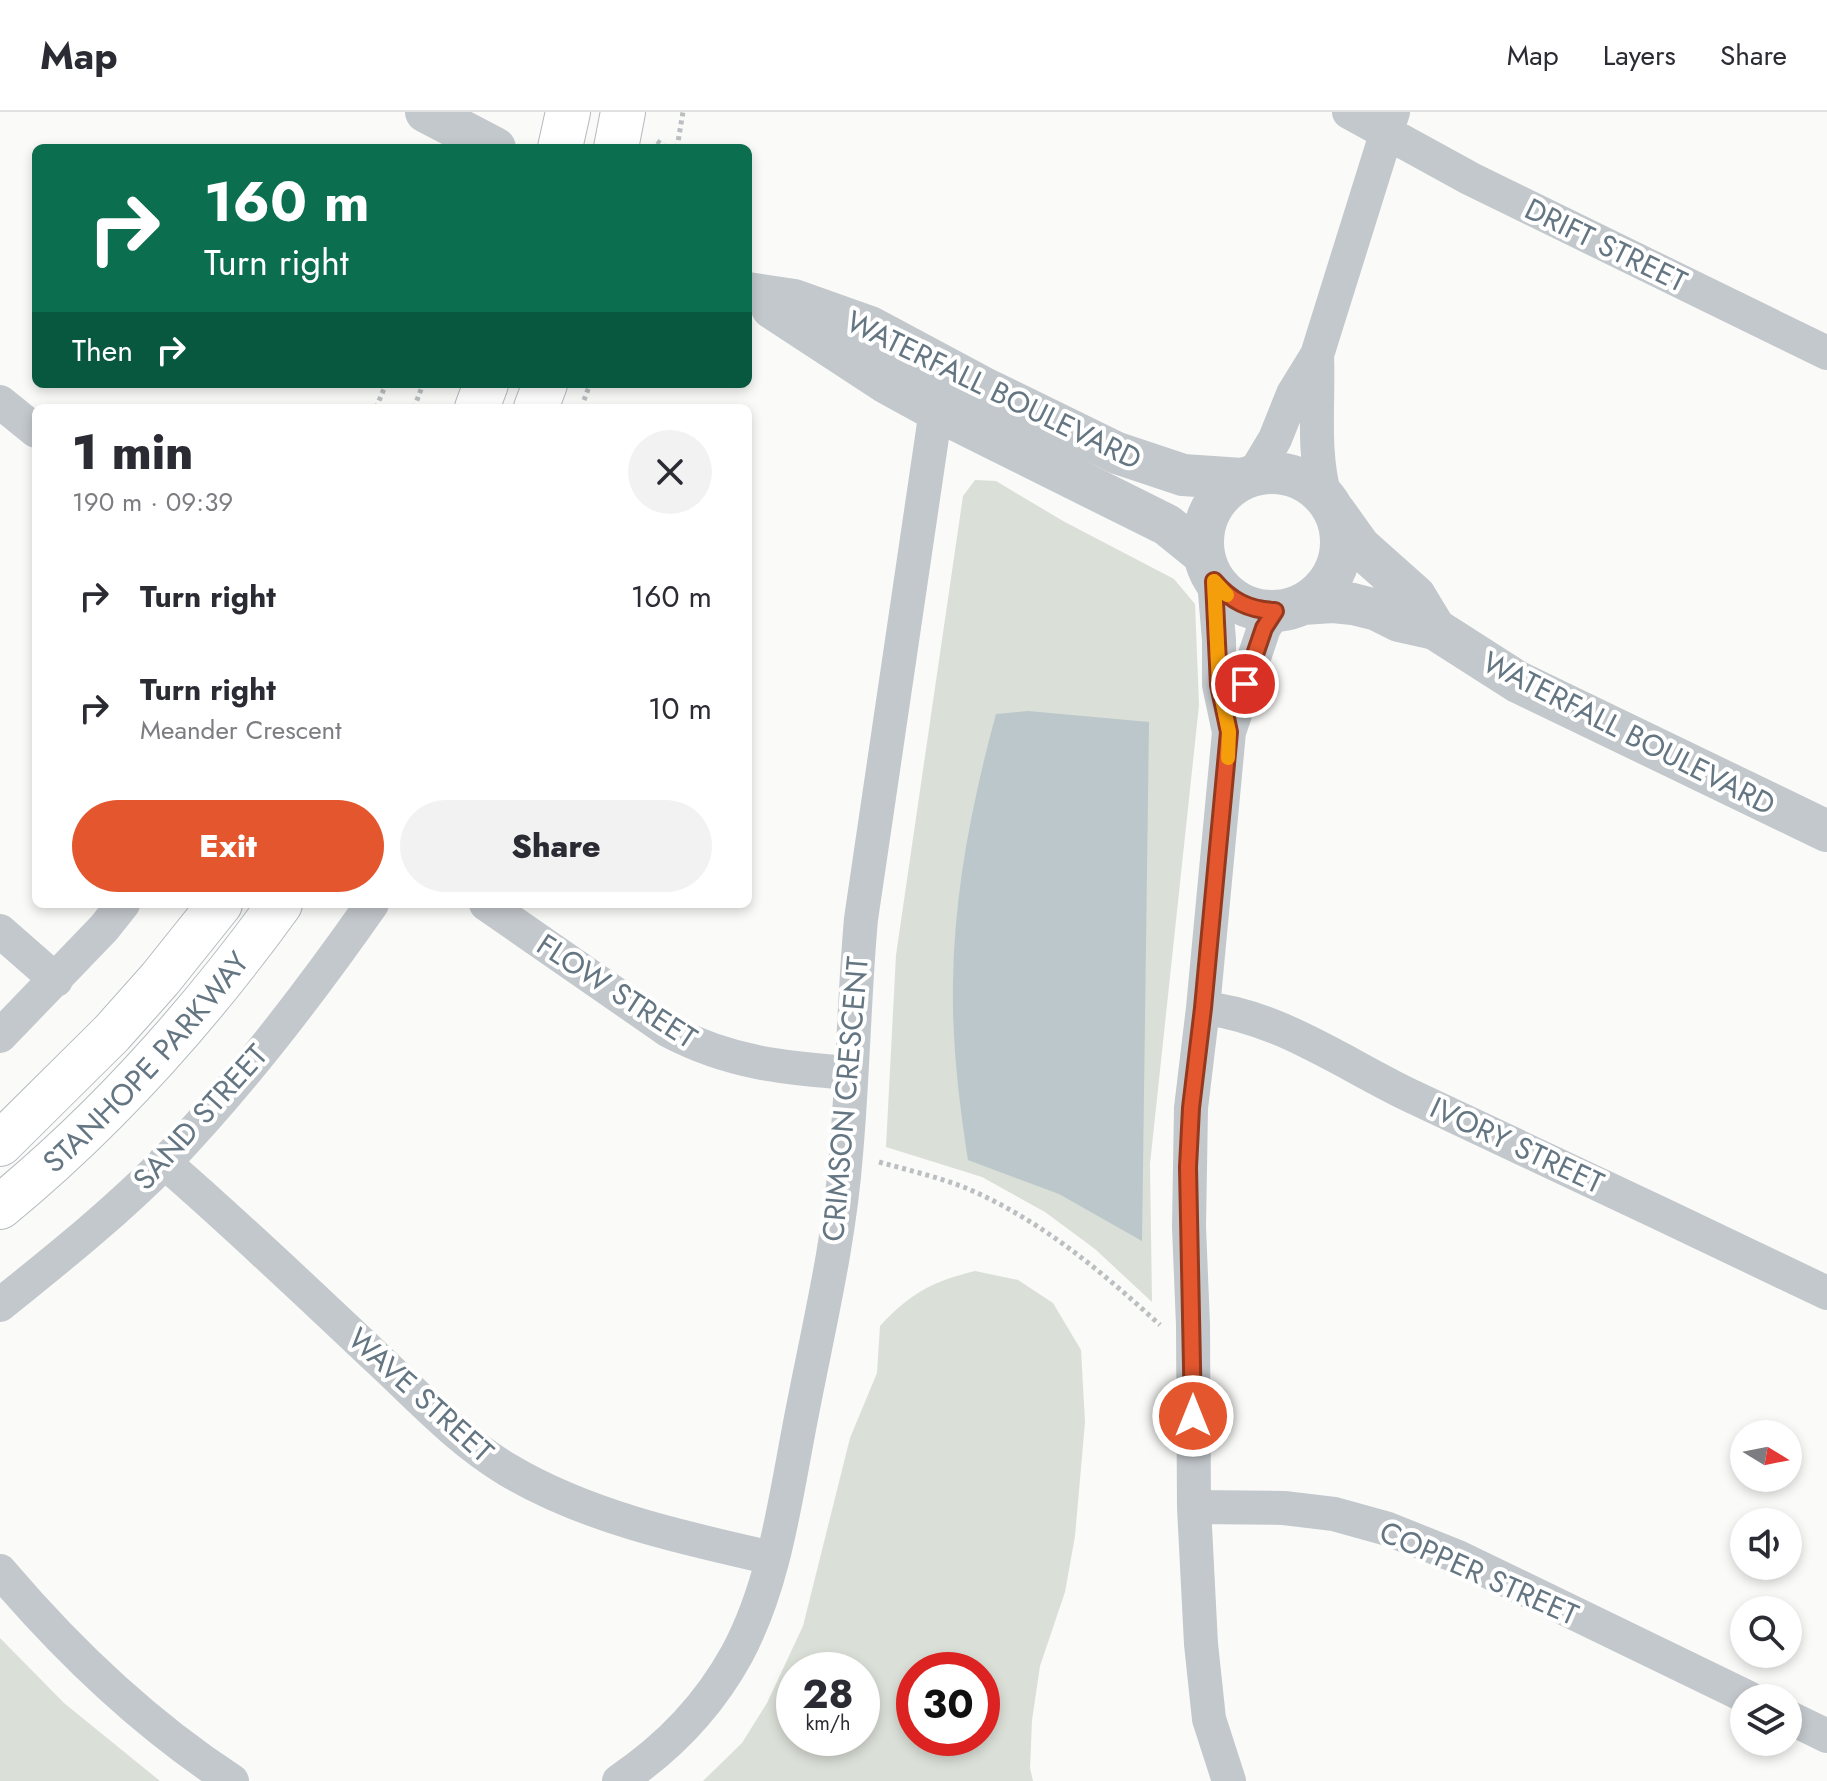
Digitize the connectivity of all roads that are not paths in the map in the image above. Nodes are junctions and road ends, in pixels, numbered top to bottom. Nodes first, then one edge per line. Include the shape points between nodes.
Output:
1 (426, 112) edge
2 (568, 112) edge
3 (623, 112) edge
4 (1349, 112) edge
5 (1389, 123) edge
6 (487, 144) edge
7 (561, 144) edge
8 (617, 144) edge
9 (752, 294) edge
10 (752, 296) edge
11 (1827, 353) edge
12 (1317, 355) junction
13 (0, 402) edge
14 (936, 410) junction
15 (32, 428) edge
16 (1248, 476) junction
17 (1329, 503) junction
18 (1209, 568) junction
19 (1289, 608) junction
20 (1435, 629) junction
21 (1229, 732) junction
22 (1827, 831) edge
23 (119, 908) edge
24 (217, 908) edge
25 (277, 908) edge
26 (369, 908) edge
27 (492, 908) edge
28 (0, 931) edge
29 (56, 980) junction
30 (1203, 1008) junction
31 (0, 1036) edge
32 (850, 1073) junction
33 (0, 1144) edge
34 (164, 1162) junction
35 (0, 1207) edge
36 (1827, 1293) edge
37 (0, 1305) edge
38 (1194, 1507) junction
39 (772, 1558) junction
40 (0, 1571) edge
41 (1730, 1689) edge
42 (1802, 1724) edge
43 (1827, 1736) edge
44 (232, 1781) edge
45 (619, 1781) edge
46 (1229, 1781) edge

1 - 6 street
2 - 7 main road
3 - 8 main road
4 - 5 street, DRIFT STREET
5 - 11 street, DRIFT STREET via 1471,179
5 - 12 street
9 - 16 street, WATERFALL BOULEVARD via 794,300 870,327 1117,453 1183,475
10 - 14 street, WATERFALL BOULEVARD
12 - 16 street via 1293,394 1275,439
12 - 17 street via 1316,451
13 - 15 street
14 - 18 street, WATERFALL BOULEVARD via 1167,525
14 - 32 street, CRIMSON CRESCENT via 861,919
16 - 17 street via 1293,475
16 - 18 street via 1221,494 1207,517
17 - 19 street via 1341,534 1338,562 1325,587
17 - 20 street, WATERFALL BOULEVARD via 1360,547 1415,596
18 - 19 street via 1235,601 1247,607
18 - 21 street via 1219,685
19 - 20 street, WATERFALL BOULEVARD via 1353,604
19 - 21 street via 1264,628
20 - 22 street, WATERFALL BOULEVARD via 1518,682
21 - 30 street
23 - 29 street
24 - 33 main road, STANHOPE PARKWAY via 112,1033
25 - 35 main road, STANHOPE PARKWAY via 175,1036 90,1125
26 - 34 street, SAND STREET via 259,1054
27 - 32 street, FLOW STREET via 689,1041 779,1067
28 - 29 street
29 - 31 street
30 - 36 street, IVORY STREET via 1274,1027
30 - 38 street via 1188,1167
32 - 39 street, CRIMSON CRESCENT via 838,1221
34 - 37 street, SAND STREET via 69,1251
34 - 39 street, WAVE STREET via 457,1432 506,1469 587,1507
38 - 41 street, COPPER STREET via 1284,1508 1334,1514 1388,1529 1458,1557
38 - 46 street via 1209,1719
39 - 45 street, CRIMSON CRESCENT via 753,1621 718,1685 669,1743
40 - 44 street via 136,1712
42 - 43 street

